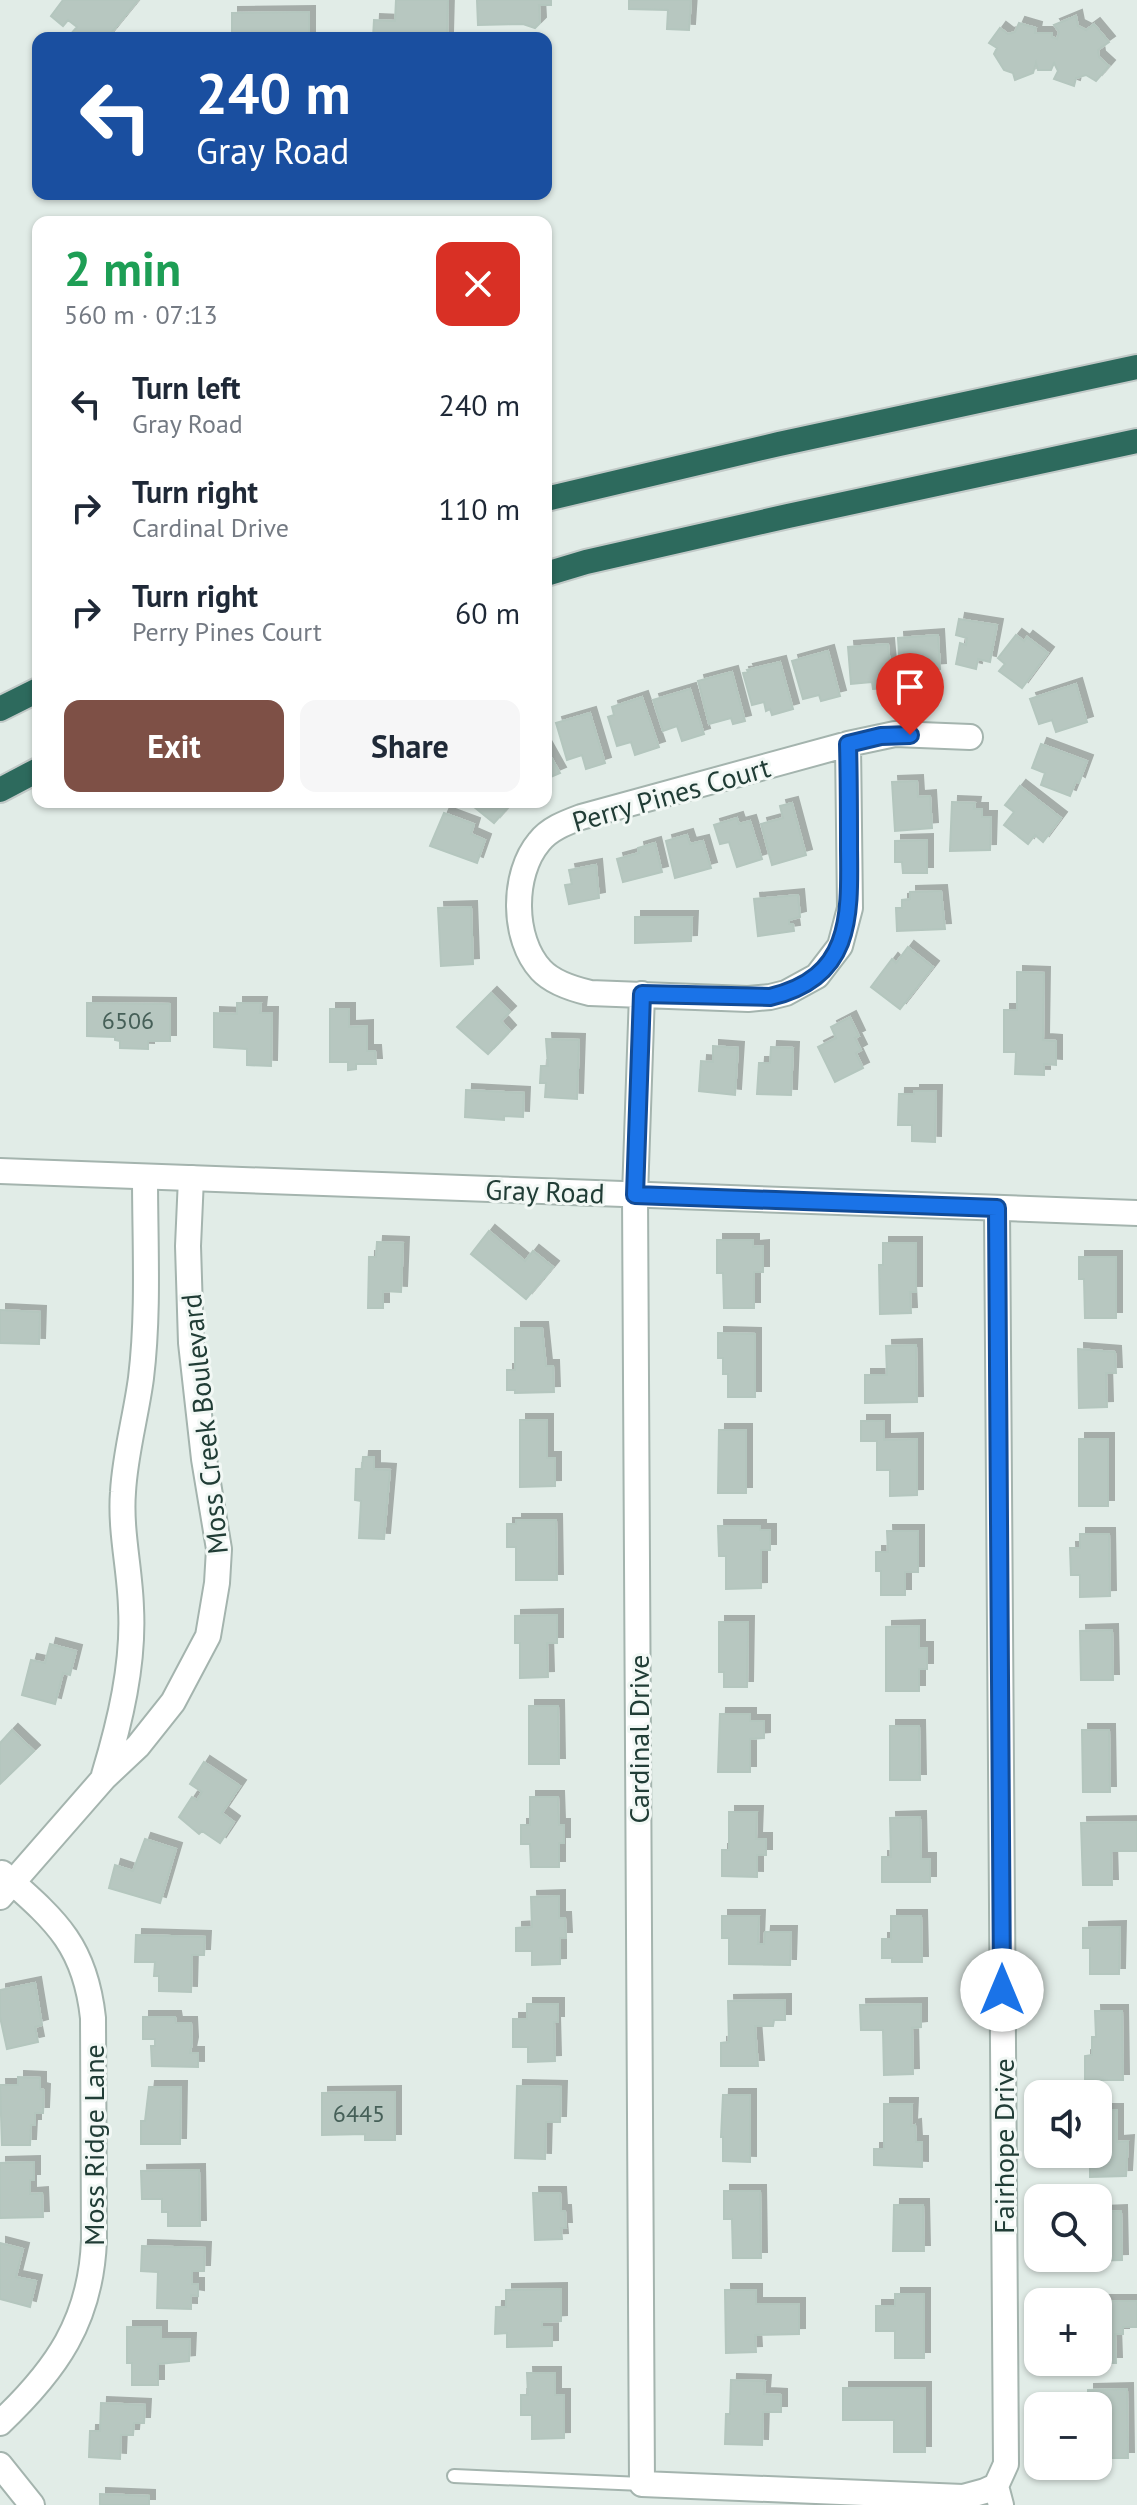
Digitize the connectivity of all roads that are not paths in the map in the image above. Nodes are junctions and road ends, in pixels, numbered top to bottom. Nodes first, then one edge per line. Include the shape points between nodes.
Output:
1 (1137, 367) edge
2 (1137, 441) edge
3 (552, 498) edge
4 (552, 572) edge
5 (32, 693) edge
6 (0, 709) edge
7 (970, 737) dead end
8 (848, 744) junction
9 (32, 773) edge
10 (0, 790) edge
11 (642, 994) junction
12 (0, 1171) edge
13 (145, 1177) junction
14 (191, 1178) junction
15 (635, 1195) junction
16 (997, 1208) junction
17 (1137, 1213) edge
18 (104, 1778) junction
19 (4, 1883) edge
20 (0, 2423) edge
21 (0, 2465) edge
22 (454, 2476) dead end
23 (642, 2484) junction
24 (998, 2495) edge
25 (32, 2505) edge

1 - 3 highway
2 - 4 highway
5 - 6 highway
7 - 8 street, Perry Pines Court via 895,734
8 - 11 street, Perry Pines Court via 850,908 840,946 829,962 802,986 770,997
8 - 11 street, Perry Pines Court via 581,817 539,841 521,886 521,924 531,957 542,972 573,989
9 - 10 highway
11 - 15 street, Cardinal Drive
12 - 13 street, Gray Road
13 - 14 street, Gray Road
13 - 18 street, Moss Creek Boulevard via 144,1337 122,1493 130,1652
14 - 15 street, Gray Road
14 - 18 street, Moss Creek Boulevard via 191,1343 219,1549 217,1583 208,1636 173,1702
15 - 16 street, Gray Road
15 - 23 street, Cardinal Drive
16 - 17 street, Gray Road
16 - 24 street, Fairhope Drive via 1006,2464
18 - 19 street, Moss Creek Boulevard
19 - 20 street, Moss Ridge Lane via 64,1933 90,1987 94,2251 71,2338 50,2372
21 - 25 street
22 - 23 lane
23 - 24 street

